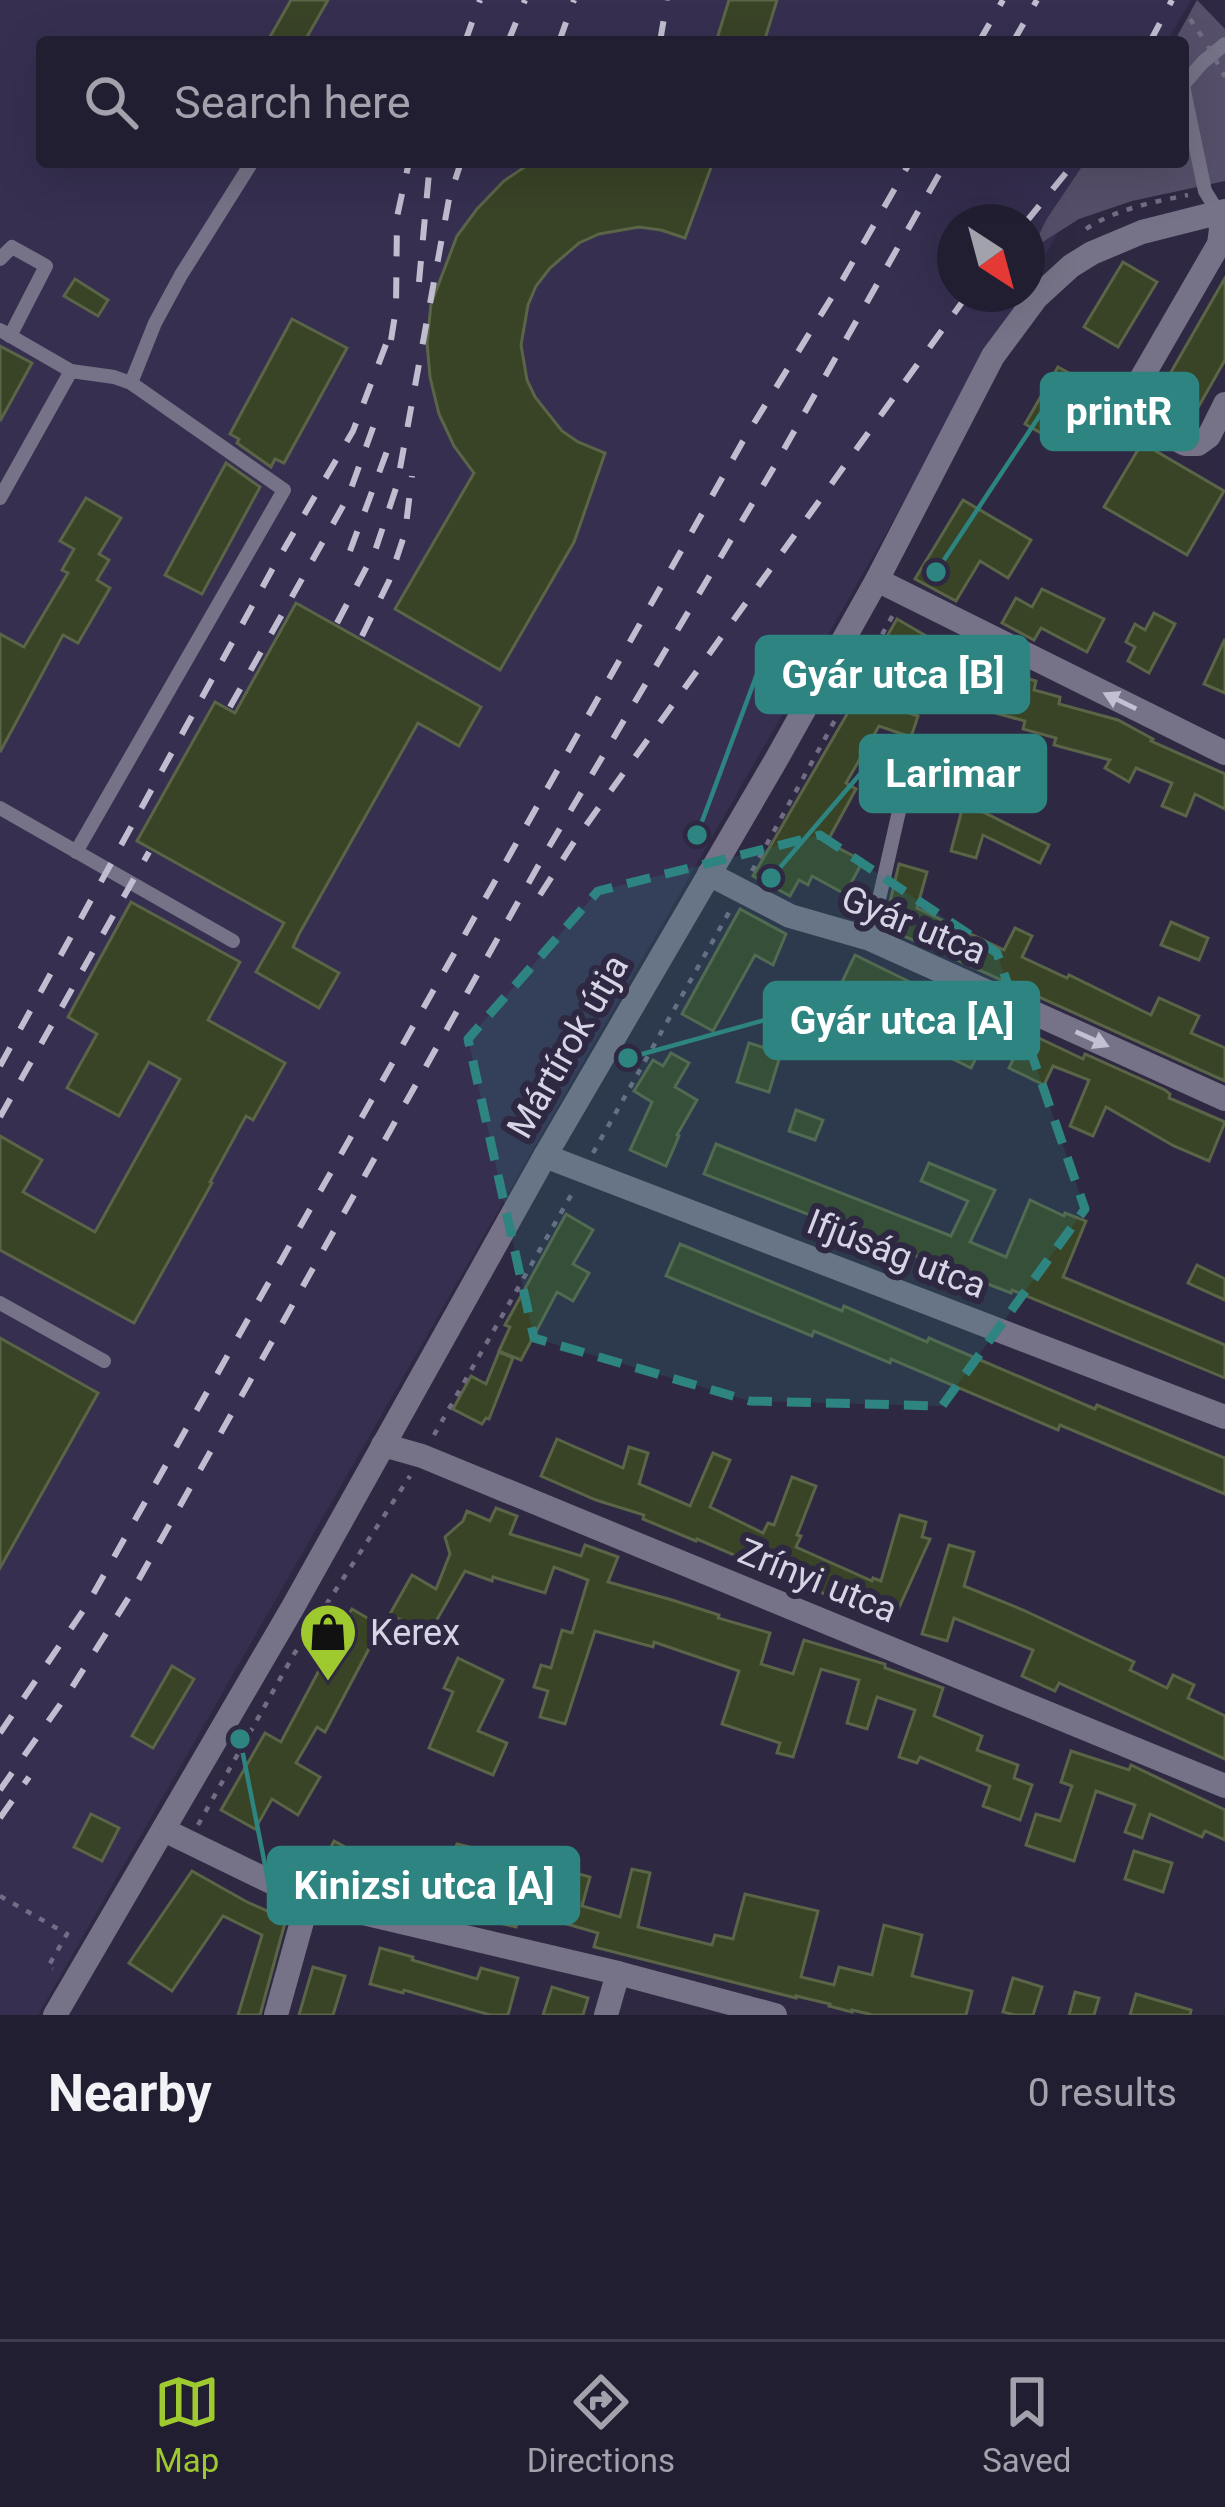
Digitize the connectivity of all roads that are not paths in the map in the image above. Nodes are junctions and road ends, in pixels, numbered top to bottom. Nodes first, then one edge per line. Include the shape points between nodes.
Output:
1 (1225, 44) edge
2 (1189, 78) edge
3 (1189, 114) edge
4 (248, 168) edge
5 (1221, 212) edge
6 (0, 259) edge
7 (5, 333) edge
8 (71, 371) junction
9 (131, 383) junction
10 (1225, 404) edge
11 (0, 498) edge
12 (887, 585) junction
13 (1225, 753) edge
14 (902, 798) dead end
15 (0, 808) edge
16 (76, 852) junction
17 (710, 874) junction
18 (870, 939) junction
19 (233, 941) dead end
20 (1225, 1099) edge
21 (544, 1156) junction
22 (0, 1303) edge
23 (104, 1361) dead end
24 (1225, 1417) edge
25 (382, 1445) junction
26 (1225, 1786) edge
27 (164, 1829) junction
28 (308, 1900) junction
29 (618, 1973) junction
30 (55, 2015) edge
31 (275, 2015) edge
32 (606, 2015) edge
33 (775, 2015) edge

1 - 2 lane
3 - 5 lane via 1205,191
4 - 9 lane via 181,275
5 - 10 street via 1219,244 1131,406 1140,420 1185,444 1209,436
5 - 12 street, Mártírok útja via 1114,242 1036,298 993,356
6 - 7 lane via 13,247 46,266
7 - 8 lane
8 - 9 lane
8 - 11 lane
9 - 16 lane via 284,490
13 -> 12 street
12 - 17 street, Mártírok útja
14 - 18 lane
15 - 16 lane
16 - 19 lane
17 - 18 street, Gyár utca via 790,916
17 - 21 street, Mártírok útja
18 -> 20 street, Gyár utca
21 - 24 street, Ifjúság utca
21 - 25 street, Mártírok útja
22 - 23 lane
25 - 26 street, Zrínyi utca
25 - 27 street, Mártírok útja
27 - 28 street
27 - 30 street, Mártírok útja
28 - 29 street
28 - 31 street
29 - 32 street
29 - 33 street

